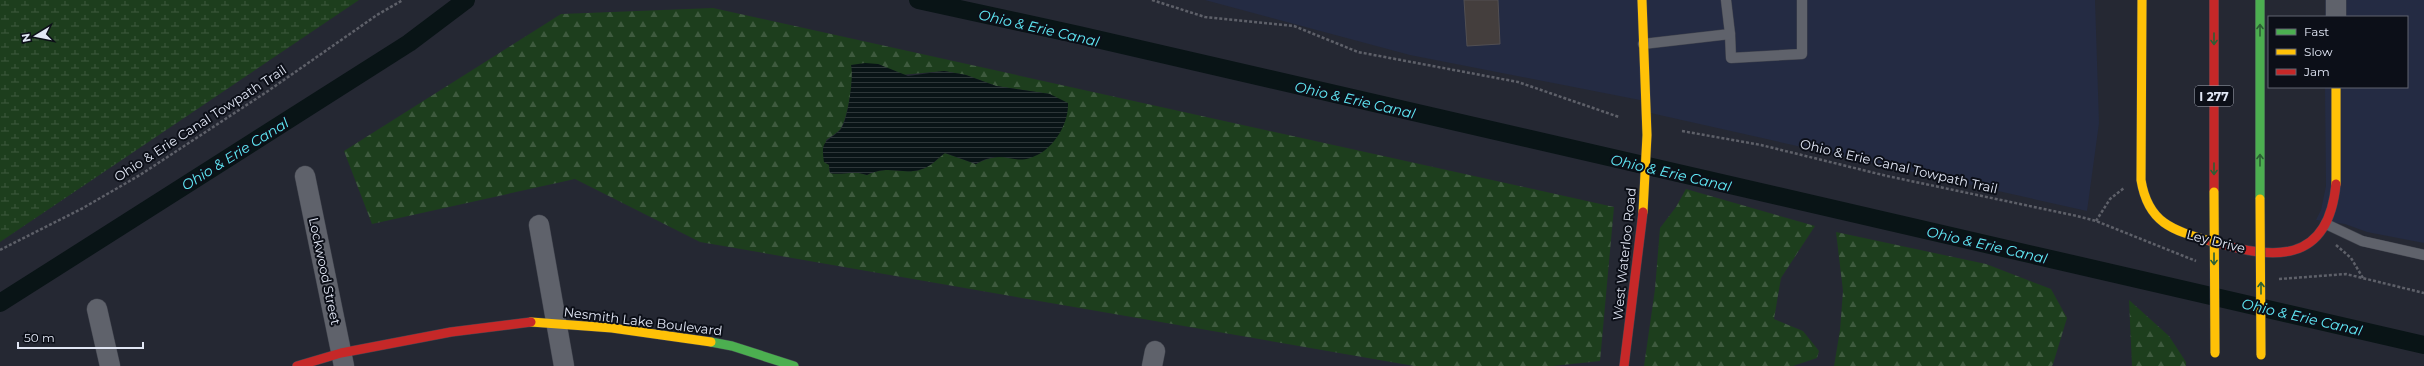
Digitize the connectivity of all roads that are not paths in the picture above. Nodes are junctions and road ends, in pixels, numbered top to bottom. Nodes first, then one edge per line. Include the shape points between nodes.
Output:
1 (1642, 0) edge
2 (1726, 0) edge
3 (1802, 0) edge
4 (2142, 0) edge
5 (2214, 0) edge
6 (2260, 0) edge
7 (2336, 0) edge
8 (2336, 16) edge
9 (1730, 34) junction
10 (1643, 44) junction
11 (2336, 88) edge
12 (305, 176) dead end
13 (2326, 224) junction
14 (539, 225) dead end
15 (2424, 255) edge
16 (97, 309) dead end
17 (557, 323) junction
18 (343, 359) edge
19 (110, 366) edge
20 (297, 366) edge
21 (564, 366) edge
22 (794, 366) edge
23 (1624, 366) edge
24 (2215, 366) edge
25 (2261, 366) edge

1 - 10 main road, West Waterloo Road
2 - 9 lane
3 - 9 lane via 1802,54 1732,58
4 - 13 main road, Ley Drive via 2141,184 2152,213 2164,223 2189,235 2232,247 2276,253 2295,251 2307,246
5 -> 24 main road, I 277, bridge
25 -> 6 main road, bridge
7 - 8 street
9 - 10 lane
10 - 23 main road, West Waterloo Road via 1647,135 1644,198
11 - 13 main road, Ley Drive via 2335,183 2333,206
12 - 18 street, Lockwood Street
13 - 15 lane via 2362,241
14 - 17 street
16 - 19 street
17 - 18 main road, Nesmith Lake Boulevard via 524,322 496,325
17 - 21 street
17 - 22 main road, Nesmith Lake Boulevard via 612,328 732,346
18 - 20 main road, Nesmith Lake Boulevard

